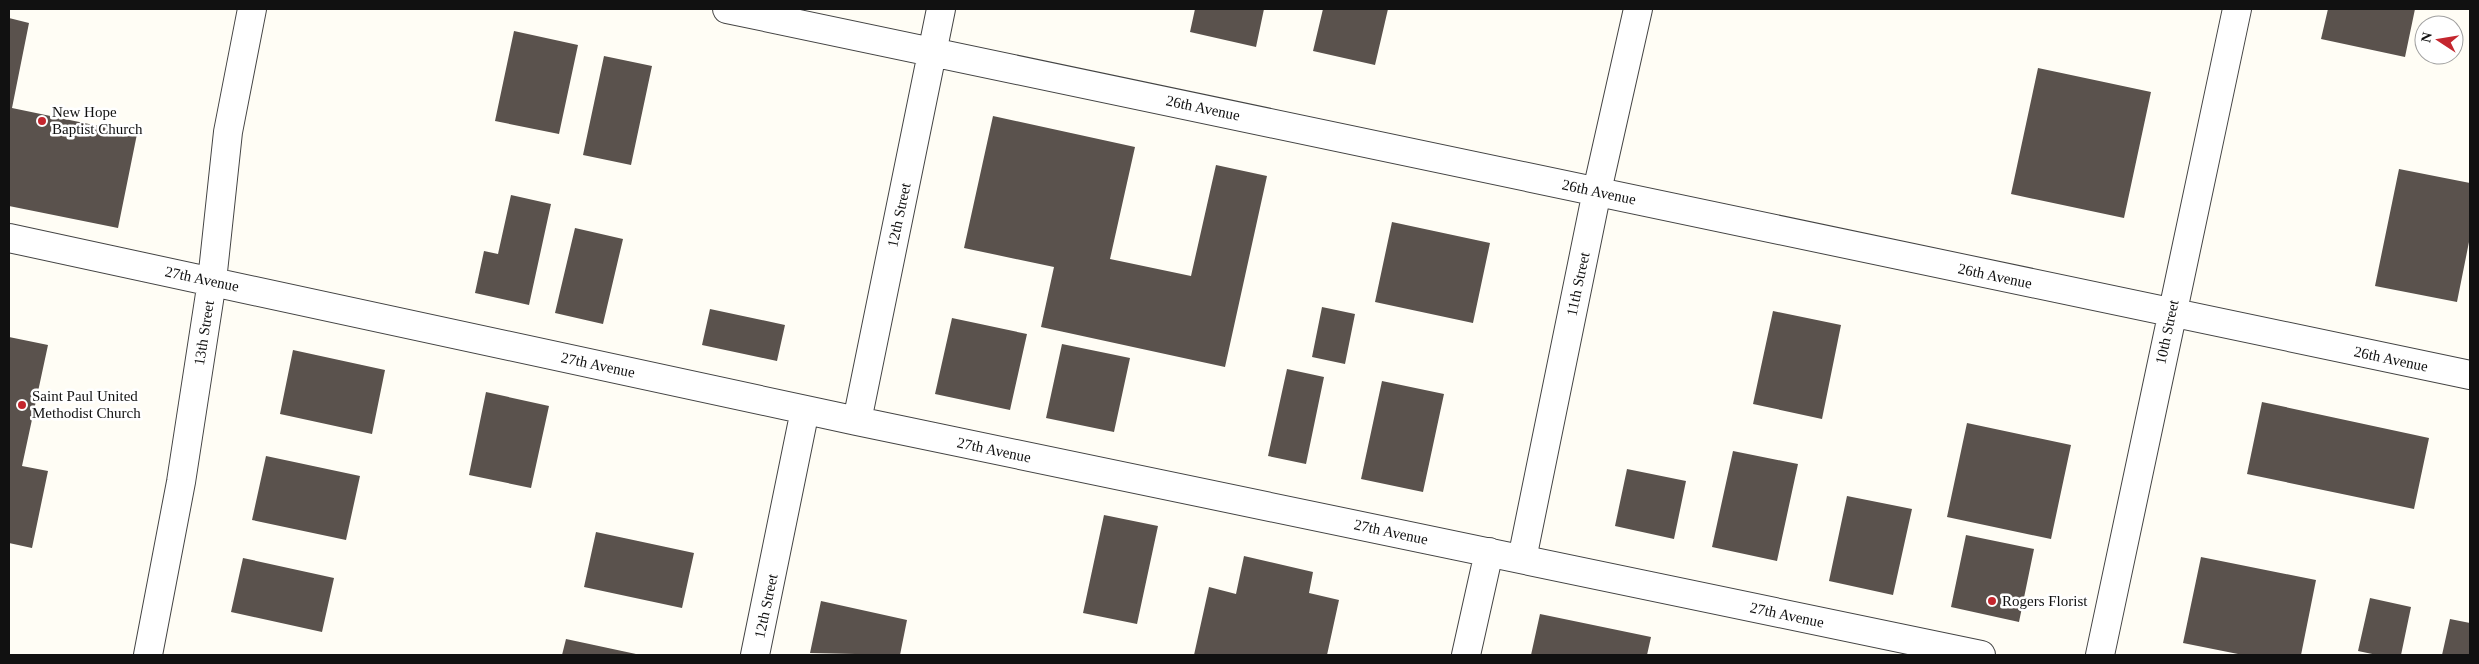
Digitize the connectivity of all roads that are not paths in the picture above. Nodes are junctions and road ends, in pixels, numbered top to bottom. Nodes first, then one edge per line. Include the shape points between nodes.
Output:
1 (252, 9) edge
2 (727, 9) edge
3 (941, 9) edge
4 (1638, 9) edge
5 (2237, 9) edge
6 (932, 52) junction
7 (1597, 191) junction
8 (9, 238) edge
9 (212, 281) junction
10 (2171, 313) junction
11 (2470, 376) edge
12 (805, 410) junction
13 (856, 421) junction
14 (1489, 552) junction
15 (1522, 559) junction
16 (148, 655) edge
17 (755, 655) edge
18 (1466, 655) edge
19 (1981, 655) edge
20 (2100, 655) edge

1 - 9 street, 13th Street via 228,132
2 - 6 street, 26th Avenue
3 - 6 street, 12th Street
4 - 7 street, 11th Street
5 - 10 street, 10th Street
6 - 7 street, 26th Avenue
6 - 13 street, 12th Street
7 - 10 street, 26th Avenue
7 - 15 street, 11th Street
8 - 9 street, 27th Avenue
9 - 12 street, 27th Avenue
9 - 16 street, 13th Street via 181,482
10 - 11 street, 26th Avenue
10 - 20 street, 10th Street
12 - 13 street, 27th Avenue
12 - 17 street, 12th Street
13 - 14 street, 27th Avenue
14 - 15 street, 27th Avenue
14 - 18 street
15 - 19 street, 27th Avenue

